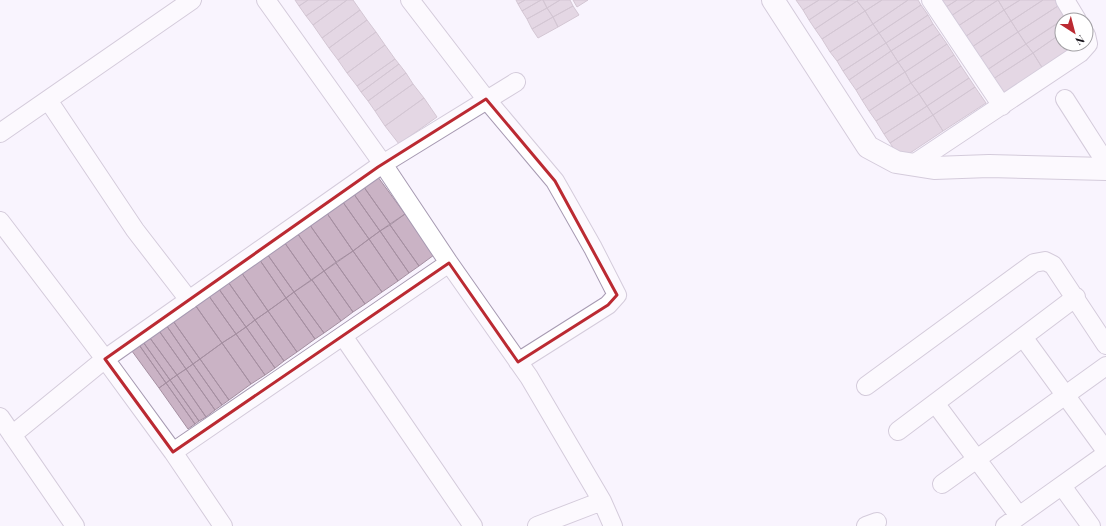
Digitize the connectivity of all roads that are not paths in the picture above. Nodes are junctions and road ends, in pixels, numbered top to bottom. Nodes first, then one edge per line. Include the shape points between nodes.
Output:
1 (192, 0) edge
2 (266, 0) edge
3 (410, 0) edge
4 (773, 0) edge
5 (931, 0) edge
6 (1065, 0) edge
7 (1072, 12) edge
8 (1081, 52) edge
9 (516, 82) dead end
10 (486, 99) junction
11 (1065, 99) dead end
12 (48, 100) junction
13 (1002, 106) junction
14 (0, 133) edge
15 (1106, 163) edge
16 (383, 164) junction
17 (912, 165) junction
18 (1106, 169) edge
19 (0, 221) edge
20 (449, 263) junction
21 (1076, 297) junction
22 (189, 300) junction
23 (343, 336) junction
24 (1022, 337) junction
25 (1106, 345) edge
26 (105, 359) junction
27 (518, 362) junction
28 (1106, 366) edge
29 (866, 386) dead end
30 (1066, 396) junction
31 (935, 403) junction
32 (0, 417) edge
33 (898, 431) dead end
34 (12, 435) junction
35 (174, 452) junction
36 (1106, 453) edge
37 (977, 459) junction
38 (942, 484) dead end
39 (1062, 486) junction
40 (602, 501) junction
41 (1009, 523) edge
42 (75, 526) edge
43 (223, 526) edge
44 (473, 526) edge
45 (537, 526) edge
46 (613, 526) edge
47 (1091, 526) edge

1 - 12 street
2 - 16 street
3 - 10 street
4 - 17 street via 868,147 896,162
5 - 13 street
6 - 7 street
8 - 13 street
9 - 10 street
10 - 16 street
10 - 27 street via 555,181 617,295 608,306
11 - 15 street
12 - 14 street
12 - 22 street via 135,230
13 - 17 street
16 - 20 street
16 - 22 street
17 - 18 street via 934,168 989,166
19 - 26 street
20 - 23 street
20 - 27 street
21 - 24 street
21 - 25 street
21 - 29 street via 1053,265 1045,261 1034,263
22 - 26 street
23 - 35 street
23 - 44 street
24 - 30 street
24 - 31 street
26 - 34 street
26 - 35 street
27 - 40 street
28 - 30 street
30 - 36 street
30 - 37 street
31 - 33 street
31 - 37 street
32 - 34 street
34 - 42 street
35 - 43 street
36 - 39 street
37 - 38 street
37 - 41 street
39 - 41 street
39 - 47 street
40 - 45 street
40 - 46 street

